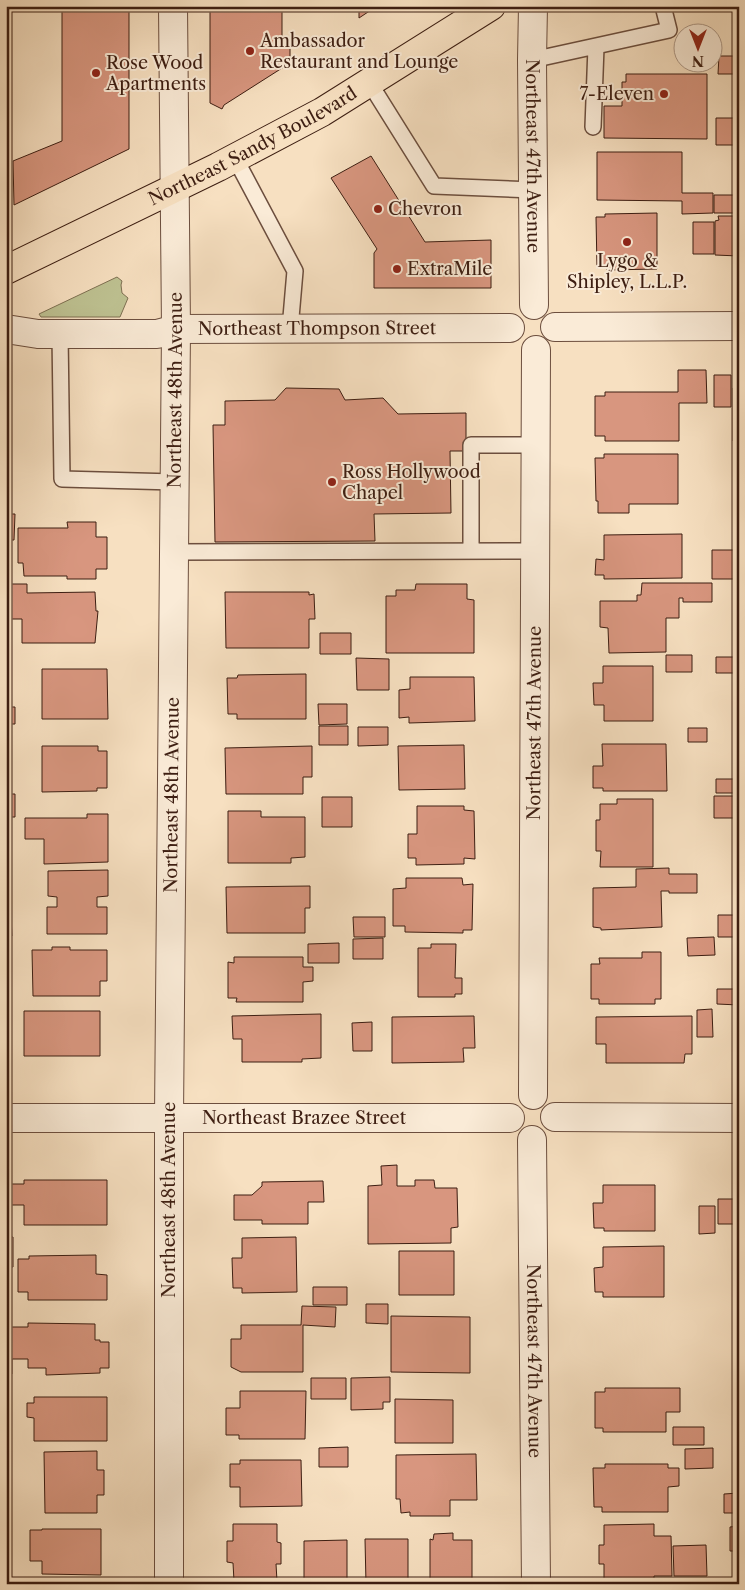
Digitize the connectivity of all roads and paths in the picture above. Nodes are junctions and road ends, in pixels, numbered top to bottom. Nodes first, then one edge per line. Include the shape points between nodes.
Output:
1 (173, 6) edge
2 (491, 6) edge
3 (533, 6) edge
4 (664, 6) edge
5 (596, 47) junction
6 (532, 60) junction
7 (369, 82) junction
8 (594, 127) dead end
9 (235, 158) junction
10 (174, 189) junction
11 (533, 190) junction
12 (6, 270) edge
13 (534, 305) junction
14 (739, 326) edge
15 (555, 327) junction
16 (510, 328) junction
17 (6, 329) edge
18 (176, 329) junction
19 (290, 329) junction
20 (60, 334) junction
21 (536, 350) junction
22 (536, 445) junction
23 (175, 482) junction
24 (471, 551) junction
25 (536, 551) junction
26 (174, 552) junction
27 (533, 1094) junction
28 (169, 1117) junction
29 (555, 1117) junction
30 (6, 1118) edge
31 (510, 1118) junction
32 (739, 1118) edge
33 (532, 1140) junction
34 (169, 1584) edge
35 (536, 1584) edge

1 - 10 street, Northeast 48th Avenue
2 - 7 main road, Northeast Sandy Boulevard
3 - 6 street, Northeast 47th Avenue
4 - 5 lane via 669,30
5 - 6 lane
5 - 8 lane
6 - 11 street, Northeast 47th Avenue
7 - 9 main road, Northeast Sandy Boulevard via 322,112
7 - 11 lane via 434,186
9 - 10 main road, Northeast Sandy Boulevard
9 - 19 lane via 295,271
10 - 12 main road, Northeast Sandy Boulevard
10 - 18 street, Northeast 48th Avenue
11 - 13 street, Northeast 47th Avenue
13 - 15 street via 551,314
13 - 16 street via 516,313
14 - 15 street
15 - 21 street via 550,342
16 - 19 street, Northeast Thompson Street
16 - 21 street via 517,344
17 - 20 street, Northeast Thompson Street
18 - 19 street, Northeast Thompson Street
18 - 20 street, Northeast Thompson Street via 157,334
18 - 23 street, Northeast 48th Avenue
20 - 23 lane via 62,480
21 - 22 street, Northeast 47th Avenue
22 - 24 lane via 471,445
22 - 25 street, Northeast 47th Avenue
23 - 26 street, Northeast 48th Avenue
24 - 25 lane
24 - 26 lane
25 - 27 street, Northeast 47th Avenue
26 - 28 street, Northeast 48th Avenue
27 - 29 street via 547,1099
27 - 31 street via 516,1102
28 - 30 street, Northeast Brazee Street
28 - 31 street, Northeast Brazee Street
28 - 34 street, Northeast 48th Avenue
29 - 32 street
29 - 33 street via 548,1134
31 - 33 street via 518,1135
33 - 35 street, Northeast 47th Avenue

